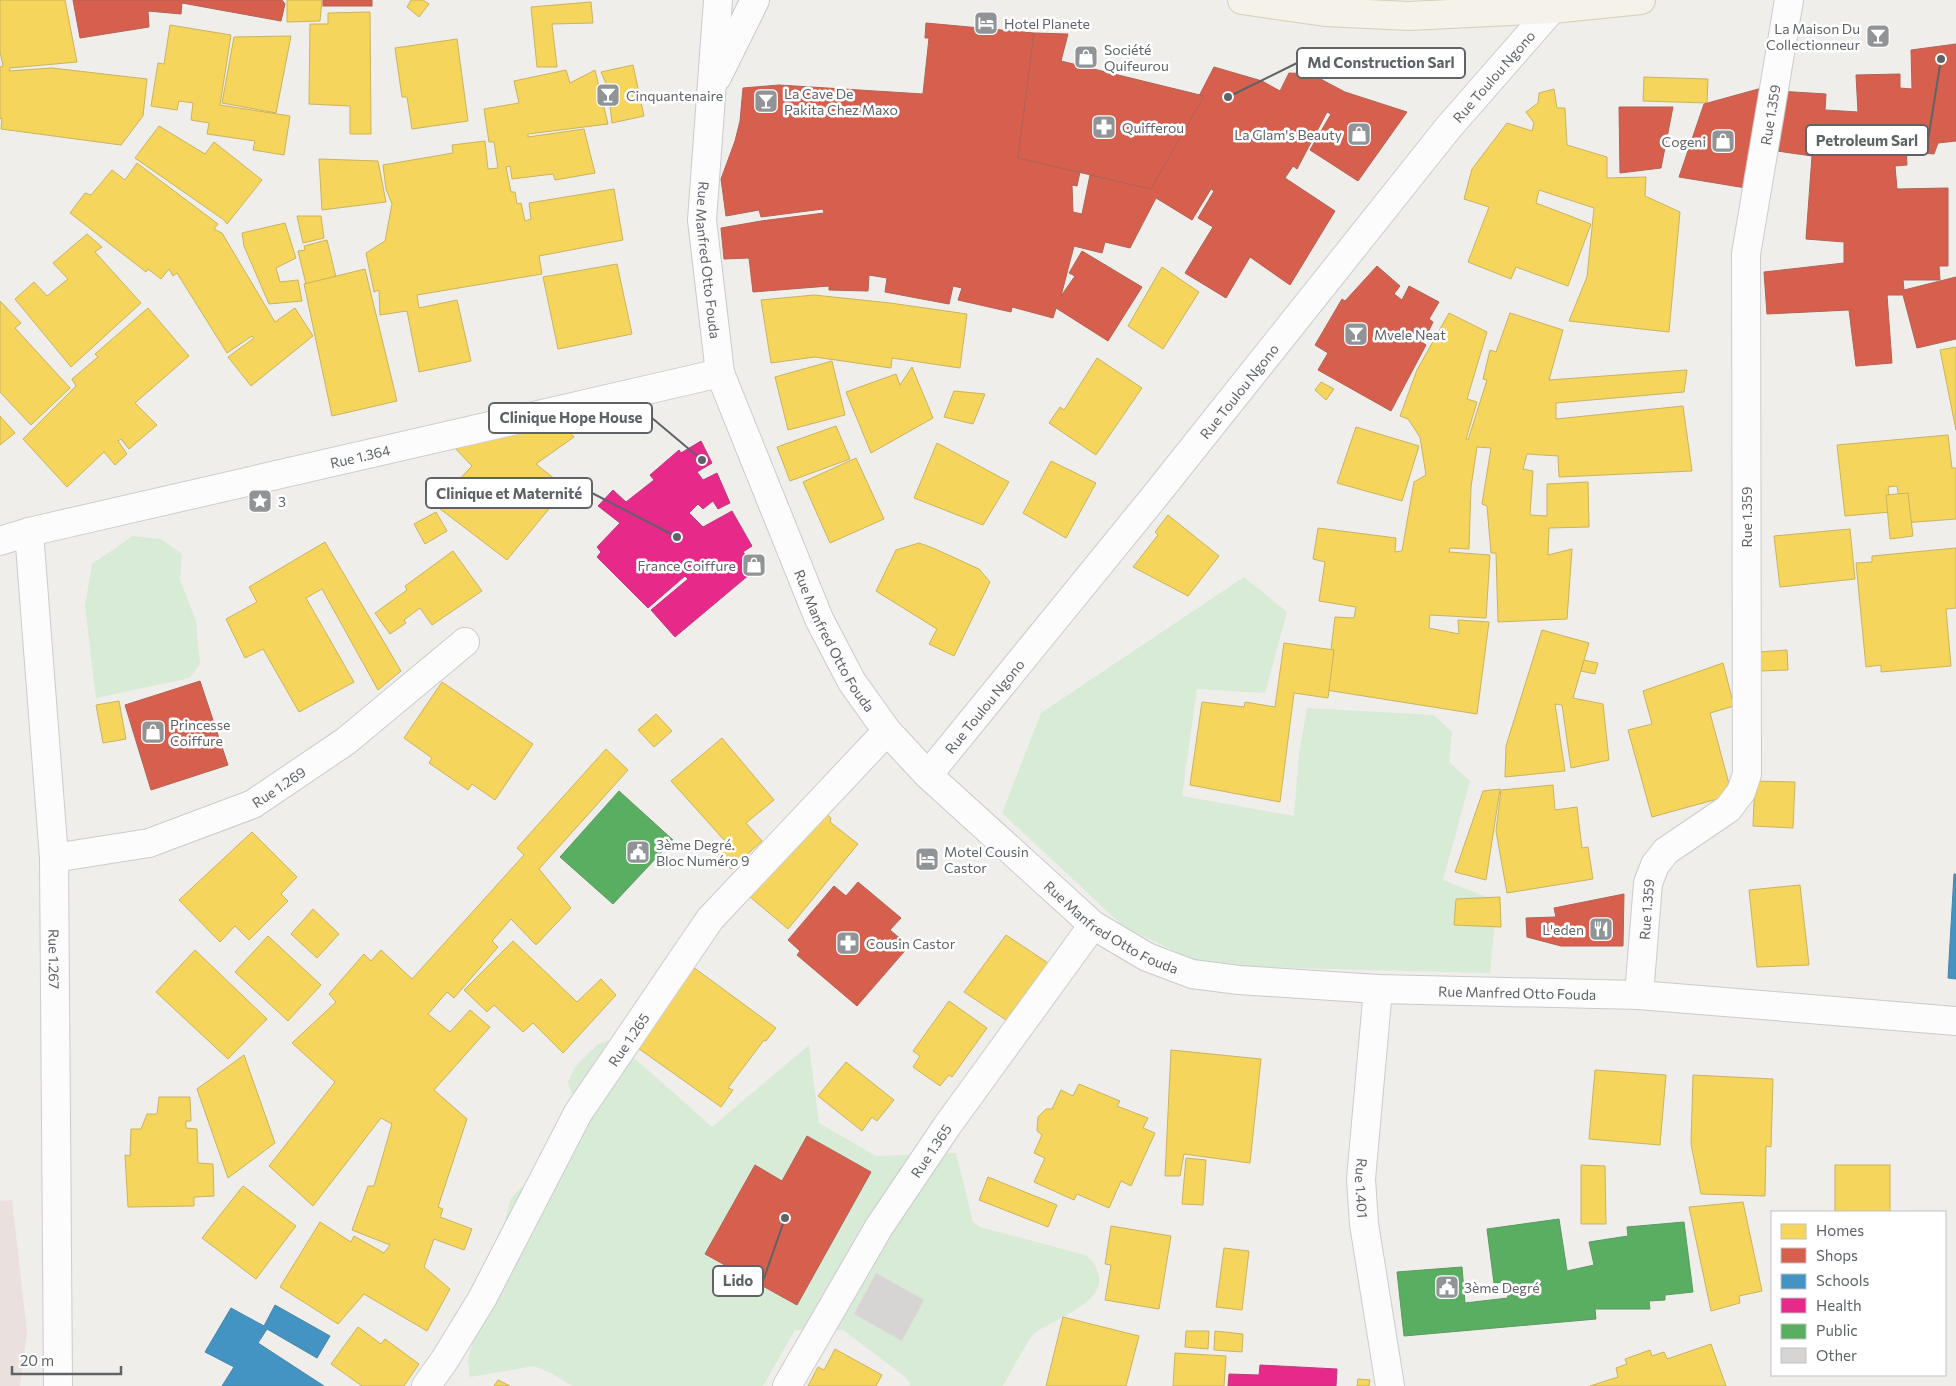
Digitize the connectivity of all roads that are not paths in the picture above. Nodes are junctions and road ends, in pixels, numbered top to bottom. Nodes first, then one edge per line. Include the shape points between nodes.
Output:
1 (718, 0) edge
2 (755, 0) edge
3 (1242, 0) edge
4 (1641, 0) edge
5 (1789, 0) edge
6 (1595, 2) edge
7 (1552, 9) junction
8 (710, 92) junction
9 (720, 373) junction
10 (29, 532) junction
11 (0, 541) edge
12 (465, 642) dead end
13 (887, 731) junction
14 (928, 775) junction
15 (54, 858) junction
16 (1093, 925) junction
17 (1378, 989) junction
18 (1639, 995) junction
19 (1956, 1022) edge
20 (58, 1386) edge
21 (426, 1386) edge
22 (787, 1386) edge
23 (1390, 1386) edge

1 - 8 street, Rue Manfred Otto Fouda
2 - 8 street
3 - 7 main road via 1325,12 1409,16
4 - 6 main road
5 - 18 street, Rue 1.359 via 1746,254 1747,774 1741,792 1728,809 1666,851 1655,865 1648,883
6 - 7 main road
7 - 14 street, Rue Toulou Ngono via 1448,128
8 - 9 street, Rue Manfred Otto Fouda via 702,220
9 - 10 street, Rue 1.364
9 - 13 street, Rue Manfred Otto Fouda via 818,619 852,682
10 - 11 street, Rue 1.364
10 - 15 street, Rue 1.267
12 - 15 street, Rue 1.269 via 346,741 253,804 149,843
13 - 14 street, Rue Manfred Otto Fouda
13 - 21 street, Rue 1.265 via 710,920 578,1113 482,1299
14 - 16 street, Rue Manfred Otto Fouda
15 - 20 street, Rue 1.267
16 - 17 street, Rue Manfred Otto Fouda via 1147,957 1192,974
16 - 22 street, Rue 1.365 via 952,1118 889,1212
17 - 18 street, Rue Manfred Otto Fouda
17 - 23 street, Rue 1.401 via 1361,1179 1364,1224
18 - 19 street, Rue Manfred Otto Fouda

